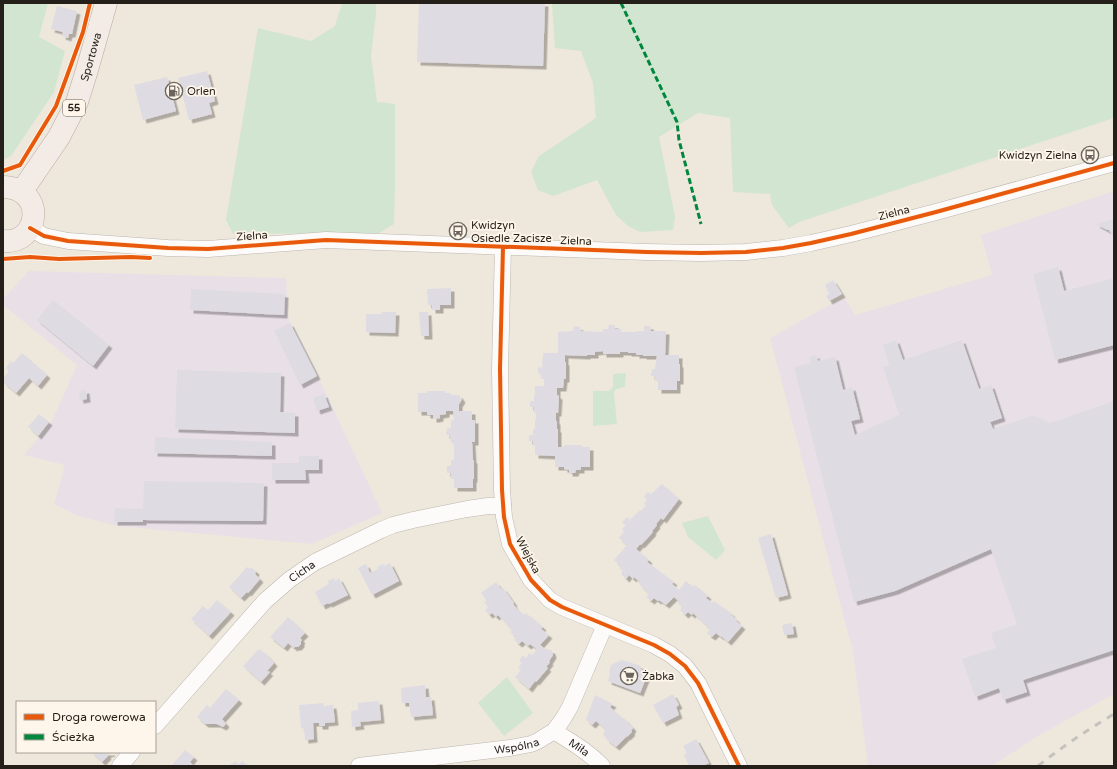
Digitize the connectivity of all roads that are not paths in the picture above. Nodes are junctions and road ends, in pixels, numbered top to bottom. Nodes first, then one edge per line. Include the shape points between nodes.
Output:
1 (106, 3) edge
2 (1114, 163) edge
3 (12, 189) edge
4 (30, 228) junction
5 (3, 241) edge
6 (503, 247) junction
7 (503, 506) junction
8 (605, 624) junction
9 (156, 725) edge
10 (554, 731) junction
11 (131, 753) edge
12 (415, 762) edge
13 (120, 766) edge
14 (359, 766) edge
15 (602, 766) edge
16 (739, 766) edge

1 - 3 main road, Sportowa / 55 via 87,70 60,137
2 - 6 street, Zielna via 928,214 783,248 701,253
3 - 4 main road, 55 via 28,197 32,204 34,212
4 - 5 main road via 16,240
4 - 6 street, Zielna via 44,236 68,241 168,248 208,249 326,240
6 - 7 street, Wiejska via 500,369
7 - 8 street, Wiejska via 510,544 531,580 550,600
7 - 9 street, Cicha via 467,509 393,525 315,562 265,601
8 - 10 street, Wspólna via 570,707
8 - 16 street, Wiejska via 654,645 685,666 698,683
10 - 12 street, Wspólna via 531,744
10 - 15 street, Miła via 583,749
11 - 13 street
12 - 14 street, Wspólna

